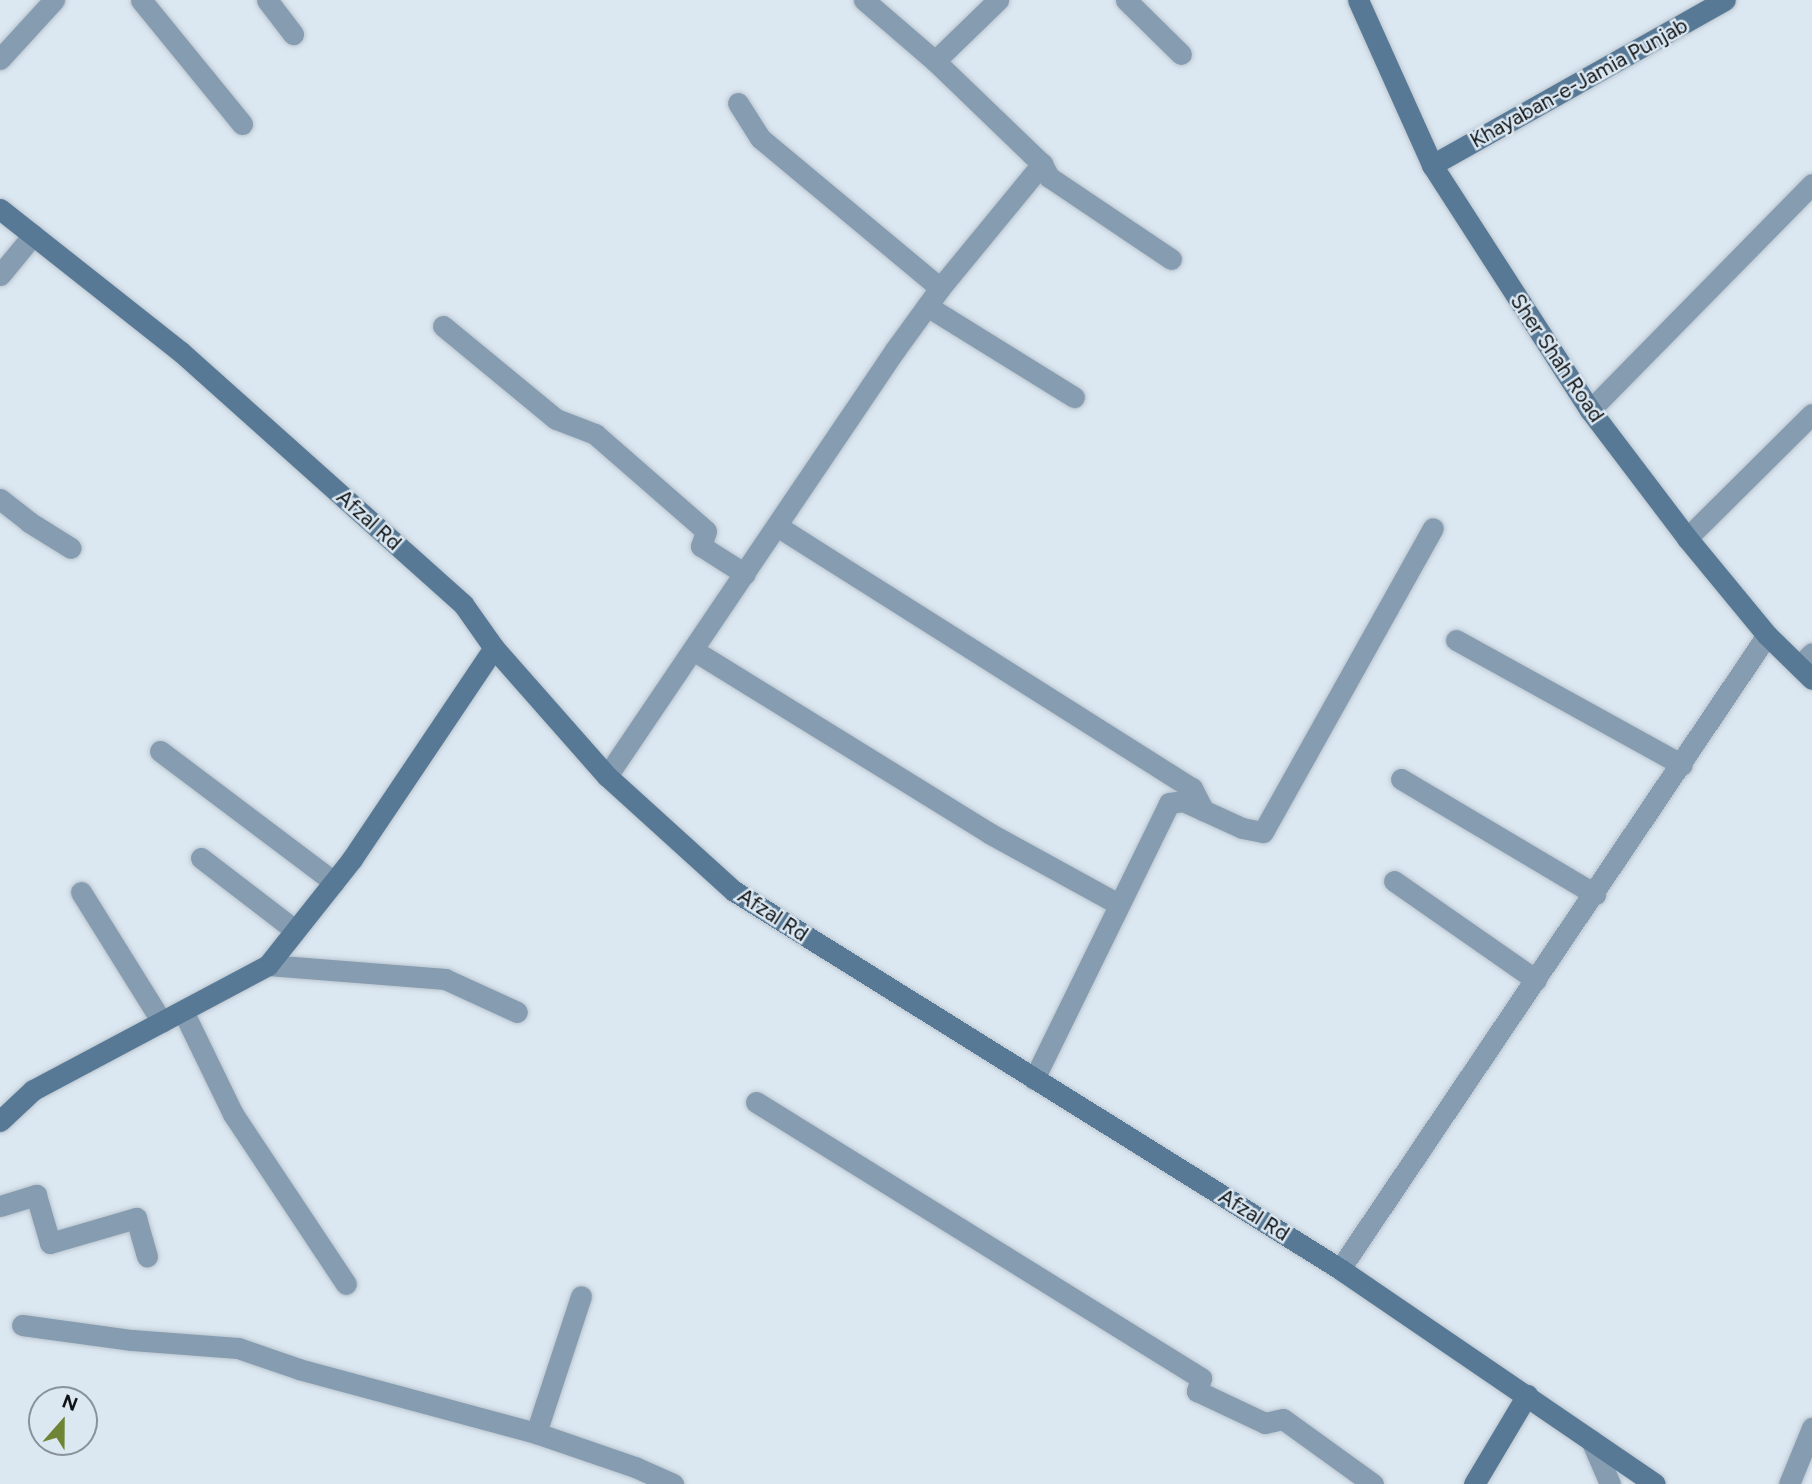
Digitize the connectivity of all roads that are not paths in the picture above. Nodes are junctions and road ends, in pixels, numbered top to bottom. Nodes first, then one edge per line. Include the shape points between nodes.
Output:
1 (54, 0) edge
2 (141, 0) edge
3 (267, 0) edge
4 (864, 0) edge
5 (998, 0) edge
6 (1126, 0) edge
7 (1358, 0) edge
8 (1725, 0) edge
9 (293, 34) dead end
10 (1181, 54) dead end
11 (0, 59) edge
12 (935, 61) junction
13 (738, 103) dead end
14 (242, 124) dead end
15 (1042, 164) junction
16 (1432, 165) junction
17 (1812, 184) edge
18 (0, 209) edge
19 (33, 235) junction
20 (1171, 259) dead end
21 (0, 275) edge
22 (940, 288) junction
23 (927, 306) junction
24 (443, 326) dead end
25 (1074, 397) dead end
26 (1590, 410) junction
27 (1812, 414) edge
28 (0, 499) edge
29 (777, 526) junction
30 (1433, 527) dead end
31 (1687, 538) junction
32 (71, 548) dead end
33 (745, 574) junction
34 (1767, 635) junction
35 (1456, 640) dead end
36 (495, 648) junction
37 (693, 650) junction
38 (1808, 666) edge
39 (160, 751) dead end
40 (1682, 765) junction
41 (607, 776) junction
42 (1401, 779) dead end
43 (1203, 810) junction
44 (201, 858) dead end
45 (1394, 881) dead end
46 (334, 882) junction
47 (81, 892) dead end
48 (1595, 894) junction
49 (1118, 904) junction
50 (295, 930) junction
51 (268, 965) junction
52 (1536, 980) junction
53 (183, 1011) junction
54 (517, 1012) dead end
55 (162, 1023) junction
56 (1034, 1079) junction
57 (756, 1102) dead end
58 (0, 1121) edge
59 (0, 1206) edge
60 (147, 1256) dead end
61 (1340, 1269) junction
62 (346, 1284) dead end
63 (581, 1296) dead end
64 (22, 1325) dead end
65 (1527, 1395) junction
66 (1812, 1428) edge
67 (536, 1433) junction
68 (1591, 1440) junction
69 (673, 1484) edge
70 (1373, 1484) edge
71 (1474, 1484) edge
72 (1610, 1484) edge
73 (1655, 1484) edge
74 (1789, 1484) edge

1 - 11 street
2 - 14 street
3 - 9 street
4 - 12 street
5 - 12 street
6 - 10 street
7 - 16 street, Sher Shah Road
8 - 16 street, Khayaban-e-Jamia Punjab
12 - 15 street
13 - 22 street via 760,138
15 - 20 street via 1049,177
15 - 22 street
16 - 26 street, Sher Shah Road
17 - 26 street
18 - 19 street, Afzal Rd
19 - 21 street
19 - 36 street, Afzal Rd via 192,362 463,604
22 - 23 street
23 - 25 street
23 - 29 street
24 - 33 street via 556,419 595,434 706,531 701,546
26 - 31 street, Sher Shah Road
27 - 31 street
28 - 32 street
29 - 33 street
29 - 43 street via 1192,788
30 - 43 street via 1263,832
31 - 34 street, Sher Shah Road
33 - 37 street
34 - 38 street, Sher Shah Road
34 - 40 street
35 - 40 street
36 - 41 street, Afzal Rd
36 - 46 street
37 - 41 street
37 - 49 street via 989,833
39 - 46 street
40 - 48 street
41 - 56 street, Afzal Rd via 734,891
42 - 48 street
43 - 49 street via 1183,801 1169,803
44 - 50 street
45 - 52 street
46 - 50 street
47 - 55 street
48 - 52 street
49 - 56 street
50 - 51 street
51 - 53 street
51 - 54 street via 445,979
52 - 61 street
53 - 55 street
53 - 62 street via 233,1114
55 - 58 street via 33,1090
56 - 61 street, Afzal Rd
57 - 70 street via 1200,1378 1197,1391 1265,1423 1283,1419
59 - 60 street via 36,1195 50,1243 136,1218
61 - 65 street, Afzal Rd
63 - 67 street
64 - 67 street via 238,1348
65 - 68 street, Afzal Rd
65 - 71 street
66 - 74 street
67 - 69 street
68 - 72 street
68 - 73 street, Afzal Rd

